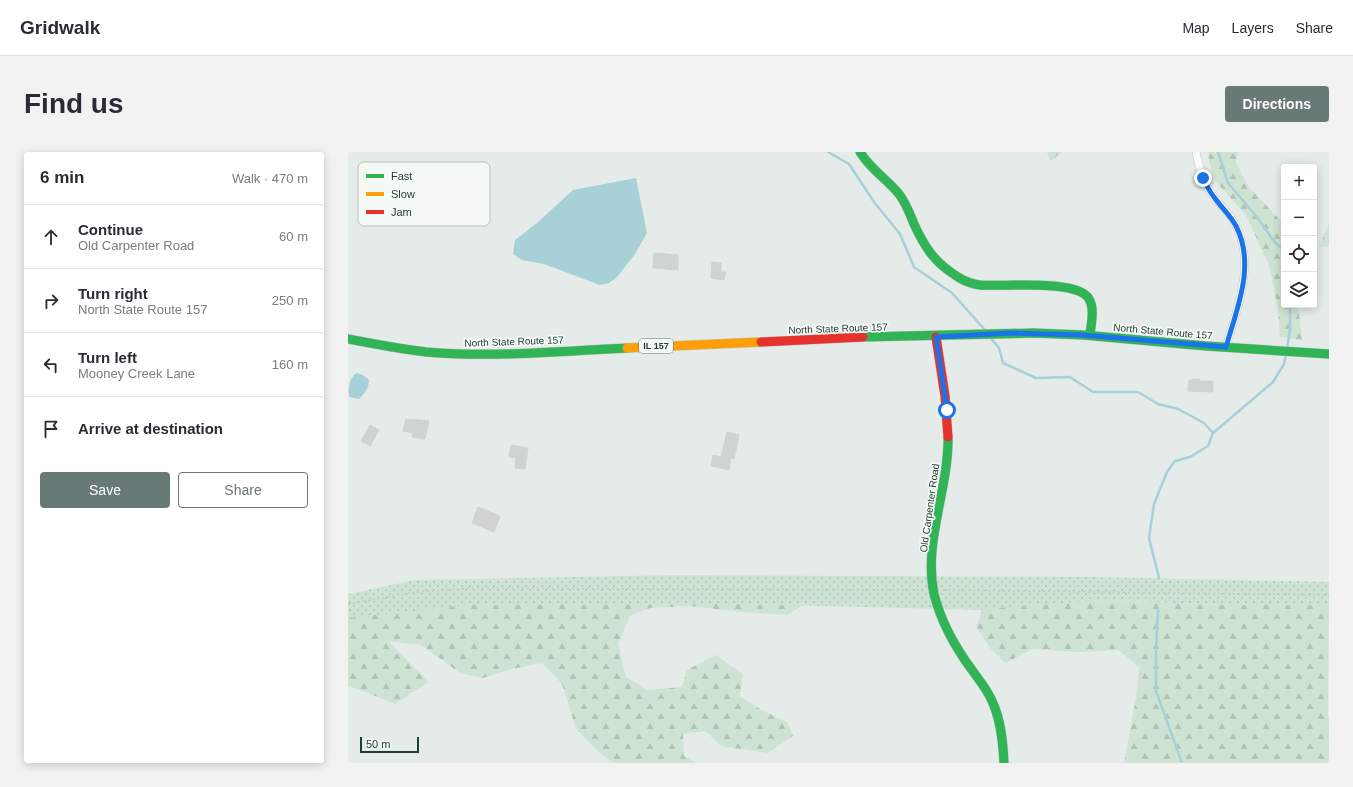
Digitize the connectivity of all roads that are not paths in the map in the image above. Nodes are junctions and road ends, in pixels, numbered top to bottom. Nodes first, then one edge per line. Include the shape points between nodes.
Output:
1 (860, 152) edge
2 (1196, 152) edge
3 (1090, 335) junction
4 (936, 337) junction
5 (348, 339) edge
6 (1226, 347) junction
7 (1329, 354) edge
8 (1004, 763) edge

1 - 3 main road via 871,169 899,194 908,207 930,254 947,269 966,282 984,286 1066,286 1080,290 1088,297 1092,308
2 - 6 street via 1208,187 1236,227 1245,255 1244,283
3 - 4 main road, North State Route 157 / IL 157 via 1011,333
3 - 6 main road, North State Route 157 / IL 157
4 - 5 main road, North State Route 157 / IL 157 via 843,338 491,354 420,351
4 - 8 main road, Old Carpenter Road via 948,432 945,477 932,552 934,590 939,612 949,635 994,706 1001,730
6 - 7 main road, North State Route 157 / IL 157

